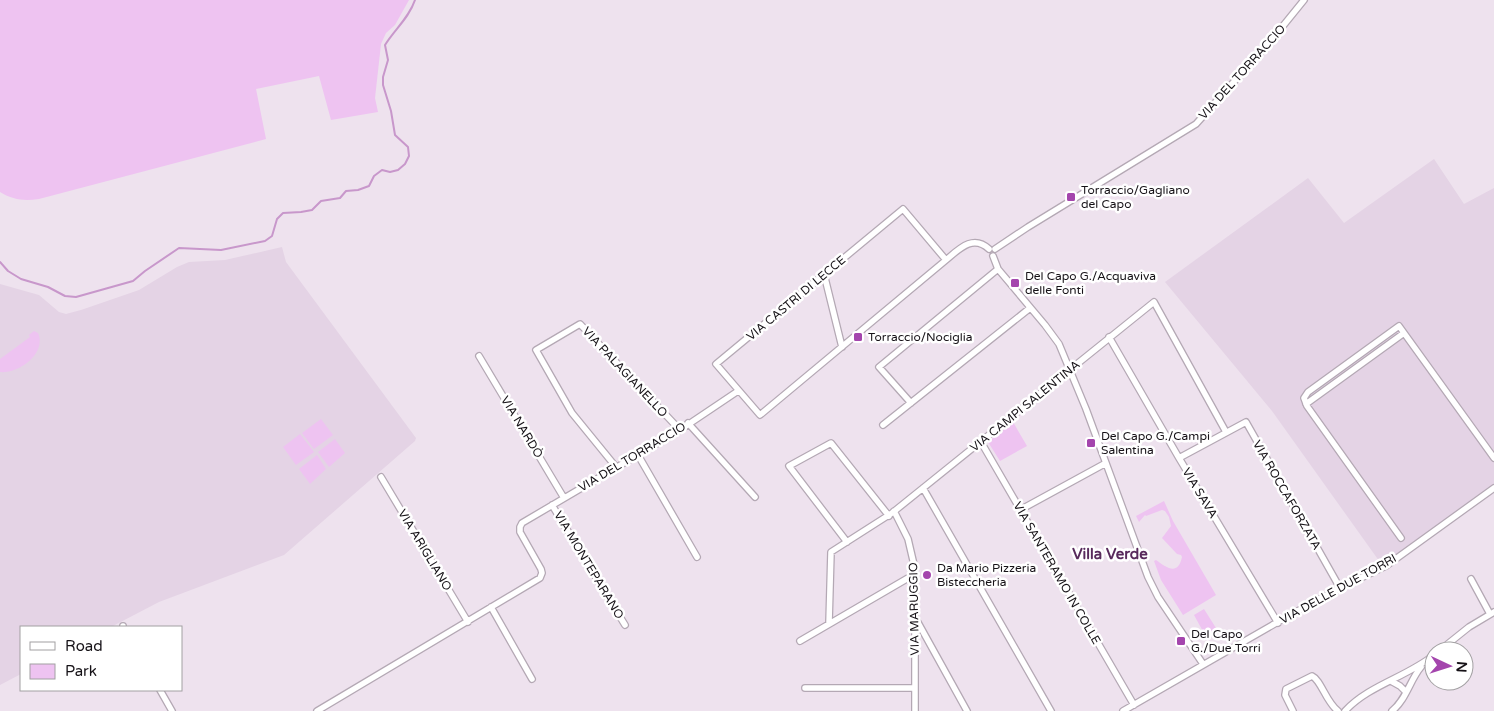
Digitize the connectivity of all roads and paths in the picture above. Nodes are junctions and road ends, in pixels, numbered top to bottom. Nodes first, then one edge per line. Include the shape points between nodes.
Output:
1 (1304, 0) edge
2 (992, 249) junction
3 (946, 260) junction
4 (998, 269) junction
5 (824, 274) junction
6 (1030, 308) junction
7 (1404, 333) junction
8 (1109, 337) junction
9 (842, 347) junction
10 (479, 356) dead end
11 (1070, 370) junction
12 (738, 391) junction
13 (911, 403) junction
14 (1306, 404) junction
15 (688, 423) junction
16 (883, 425) dead end
17 (680, 430) junction
18 (1226, 432) junction
19 (981, 442) junction
20 (638, 455) junction
21 (1179, 458) junction
22 (1494, 458) edge
23 (1106, 463) junction
24 (616, 467) junction
25 (381, 477) dead end
26 (923, 488) junction
27 (1494, 488) edge
28 (755, 497) dead end
29 (564, 498) junction
30 (552, 505) junction
31 (1020, 510) junction
32 (894, 511) junction
33 (889, 516) junction
34 (1402, 538) dead end
35 (847, 542) junction
36 (696, 557) dead end
37 (915, 574) junction
38 (1471, 579) dead end
39 (1340, 588) junction
40 (491, 607) junction
41 (1492, 613) edge
42 (916, 618) junction
43 (468, 622) junction
44 (1278, 623) junction
45 (829, 624) junction
46 (625, 625) dead end
47 (800, 641) dead end
48 (1452, 641) edge
49 (1424, 663) joint
50 (1203, 664) junction
51 (532, 679) dead end
52 (1391, 681) junction
53 (805, 688) dead end
54 (915, 688) junction
55 (161, 691) edge
56 (1406, 692) junction
57 (1134, 704) junction
58 (172, 711) edge
59 (317, 711) edge
60 (915, 711) edge
61 (967, 711) edge
62 (1051, 711) edge
63 (1123, 711) edge
64 (1293, 711) edge
65 (1338, 711) edge
66 (1345, 711) edge
67 (1392, 711) edge

1 - 2 street, VIA DEL TORRACCIO via 1196,124
2 - 3 street via 969,242
2 - 4 street
3 - 5 street, VIA CASTRI DI LECCE via 903,209
3 - 9 street
4 - 6 street
4 - 13 street via 879,367
5 - 9 street
5 - 12 street, VIA CASTRI DI LECCE via 716,364
6 - 11 street via 1058,344
6 - 13 street
7 - 14 street
7 - 14 street via 1399,326 1308,392 1304,398
7 - 22 street
8 - 11 street, VIA CAMPI SALENTINA
8 - 18 street, VIA CAMPI SALENTINA via 1154,302
8 - 21 street, VIA SAVA
9 - 12 street via 760,415
10 - 29 street, VIA NARDÒ
11 - 19 street, VIA CAMPI SALENTINA
11 - 23 street
12 - 15 street, VIA DEL TORRACCIO
13 - 16 street
14 - 34 street
15 - 17 street, VIA DEL TORRACCIO
15 - 28 street
17 - 20 street, VIA DEL TORRACCIO
17 - 24 street, VIA PALAGIANELLO via 580,324 536,350 572,413
18 - 21 street
18 - 39 street, VIA ROCCAFORZATA via 1246,422
19 - 26 street, VIA CAMPI SALENTINA
19 - 31 street, VIA SANTERAMO IN COLLE
20 - 24 street, VIA DEL TORRACCIO
20 - 36 street
21 - 44 street, VIA SAVA
23 - 31 street
23 - 50 street via 1148,577
24 - 29 street, VIA DEL TORRACCIO
25 - 43 street, VIA ARIGLIANO
26 - 32 street, VIA CAMPI SALENTINA
26 - 62 street
27 - 39 street, VIA DELLE DUE TORRI via 1386,566
29 - 30 street, VIA DEL TORRACCIO
30 - 40 street, VIA DEL TORRACCIO via 520,527 541,575
30 - 46 street, VIA MONTEPARANO
31 - 57 street, VIA SANTERAMO IN COLLE
32 - 33 street, VIA CAMPI SALENTINA
32 - 37 street, VIA MARUGGIO via 908,539
33 - 35 street, VIA CAMPI SALENTINA
33 - 35 street via 831,443 790,466
35 - 45 street, VIA CAMPI SALENTINA via 831,552
37 - 42 street, VIA MARUGGIO
37 - 45 street
38 - 41 street
39 - 44 street, VIA DELLE DUE TORRI
40 - 43 street, VIA DEL TORRACCIO
40 - 51 street
41 - 48 street
42 - 54 street, VIA MARUGGIO
42 - 61 street
43 - 59 street, VIA DEL TORRACCIO
44 - 50 street, VIA DELLE DUE TORRI
45 - 47 street
49 - 52 street
49 - 56 street
50 - 57 street, VIA DELLE DUE TORRI
52 - 56 street
52 - 66 street
53 - 54 street
54 - 60 street, VIA MARUGGIO
55 - 58 street
56 - 67 street
57 - 63 street, VIA DELLE DUE TORRI
64 - 65 street via 1285,695 1286,689 1312,676 1328,702

